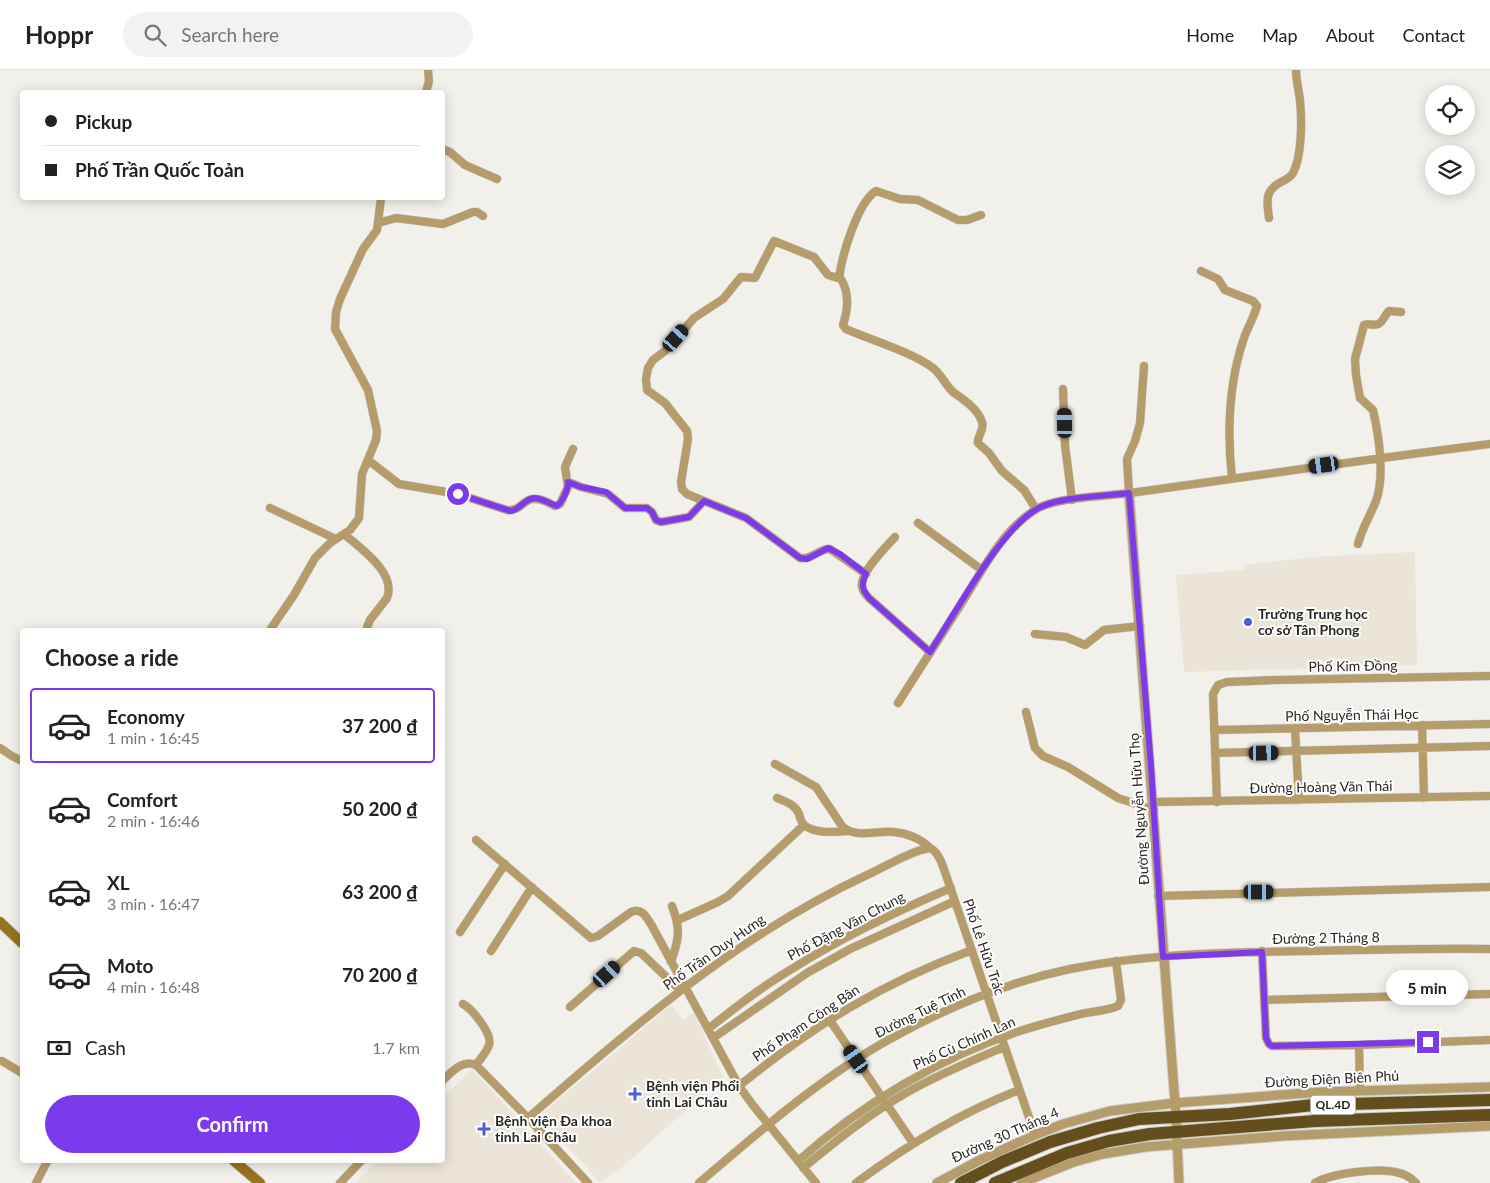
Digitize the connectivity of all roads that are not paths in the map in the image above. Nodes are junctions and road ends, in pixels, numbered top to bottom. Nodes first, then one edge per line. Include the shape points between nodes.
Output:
1 (428, 70) edge
2 (1296, 70) edge
3 (427, 90) edge
4 (445, 150) edge
5 (497, 179) dead end
6 (382, 200) edge
7 (483, 216) dead end
8 (981, 216) dead end
9 (1268, 218) dead end
10 (378, 223) junction
11 (1200, 271) dead end
12 (839, 278) junction
13 (1401, 312) dead end
14 (1144, 366) dead end
15 (1064, 389) dead end
16 (1490, 444) edge
17 (573, 449) dead end
18 (1380, 457) junction
19 (368, 460) junction
20 (1232, 478) junction
21 (568, 482) junction
22 (1129, 493) junction
23 (1072, 500) junction
24 (704, 501) junction
25 (270, 508) dead end
26 (1036, 509) junction
27 (918, 523) dead end
28 (344, 534) junction
29 (895, 537) dead end
30 (336, 539) junction
31 (1358, 544) dead end
32 (982, 570) junction
33 (866, 574) junction
34 (1140, 626) junction
35 (271, 628) edge
36 (367, 628) edge
37 (1035, 634) dead end
38 (930, 652) junction
39 (1490, 676) edge
40 (898, 703) dead end
41 (1026, 712) dead end
42 (1490, 724) edge
43 (1422, 725) junction
44 (1295, 729) junction
45 (1214, 730) junction
46 (1490, 746) edge
47 (0, 748) edge
48 (1422, 748) junction
49 (1296, 752) junction
50 (1215, 753) junction
51 (20, 760) edge
52 (775, 764) dead end
53 (1490, 796) edge
54 (777, 798) dead end
55 (1424, 798) junction
56 (1298, 800) junction
57 (1217, 802) junction
58 (1153, 806) junction
59 (804, 825) junction
60 (847, 831) junction
61 (476, 840) dead end
62 (933, 851) junction
63 (505, 864) junction
64 (532, 886) junction
65 (1490, 887) edge
66 (951, 888) junction
67 (1158, 896) junction
68 (955, 901) junction
69 (672, 906) dead end
70 (678, 920) junction
71 (1, 924) edge
72 (460, 932) dead end
73 (20, 941) edge
74 (824, 949) junction
75 (1490, 949) edge
76 (972, 950) junction
77 (490, 951) dead end
78 (1262, 952) junction
79 (1163, 957) junction
80 (830, 960) junction
81 (1116, 961) junction
82 (671, 962) junction
83 (682, 988) junction
84 (988, 994) junction
85 (1490, 994) edge
86 (1264, 1000) junction
87 (463, 1004) dead end
88 (570, 1007) dead end
89 (828, 1019) junction
90 (708, 1029) junction
91 (1001, 1037) junction
92 (713, 1038) junction
93 (1490, 1040) edge
94 (1359, 1045) junction
95 (1004, 1048) junction
96 (856, 1059) junction
97 (2, 1061) dead end
98 (473, 1064) junction
99 (20, 1072) edge
100 (445, 1078) edge
101 (739, 1086) junction
102 (1490, 1087) edge
103 (1019, 1090) junction
104 (1360, 1091) junction
105 (882, 1097) junction
106 (1490, 1100) edge
107 (1175, 1103) junction
108 (887, 1105) junction
109 (1490, 1115) edge
110 (1176, 1116) junction
111 (528, 1118) junction
112 (768, 1124) junction
113 (1490, 1126) edge
114 (1034, 1135) junction
115 (1177, 1137) junction
116 (913, 1143) junction
117 (798, 1161) junction
118 (46, 1163) edge
119 (237, 1163) edge
120 (359, 1163) edge
121 (803, 1168) junction
122 (1029, 1178) edge
123 (36, 1183) edge
124 (260, 1183) edge
125 (340, 1183) edge
126 (588, 1183) edge
127 (699, 1183) edge
128 (816, 1183) edge
129 (856, 1183) edge
130 (937, 1183) edge
131 (961, 1183) edge
132 (994, 1183) edge
133 (1179, 1183) edge
134 (1315, 1183) edge
135 (1416, 1183) edge

1 - 3 street
2 - 9 street via 1300,143 1291,175 1269,192
4 - 5 street via 465,165
6 - 10 street
7 - 10 street via 473,212 443,224 396,218
8 - 12 street via 958,220 918,200 900,199 876,191 868,198 853,225
10 - 19 street via 340,299 335,322 335,329 370,395 377,432
11 - 20 street via 1218,279 1225,290 1253,301 1257,306 1244,338 1233,392 1229,443
12 - 24 street via 828,276 814,258 774,241 755,278 741,277 720,302 694,318 650,364 646,388 665,403 687,431 682,489 690,497
12 - 26 street via 844,283 848,304 844,327 914,358 939,373 951,390 982,420 978,444 1024,490
13 - 18 street via 1389,310 1380,323 1364,325 1355,359 1357,392 1373,410
14 - 22 street via 1140,423 1127,459
15 - 23 street via 1065,445
16 - 18 street
17 - 21 street via 565,467
18 - 20 street
18 - 31 street via 1378,493
19 - 21 street via 399,484 458,494 510,511 533,498 558,506
19 - 28 street via 362,474 359,518
20 - 22 street
21 - 24 street via 606,492 625,508 647,508 661,522 689,517
22 - 23 street
22 - 34 street, Đường Nguyễn Hữu Thọ
23 - 26 street
24 - 33 street via 746,518 800,558 807,559 830,549
25 - 30 street
26 - 32 street via 1013,530
27 - 32 street
28 - 30 street
28 - 36 street via 375,561 388,585 387,598
29 - 33 street
30 - 35 street via 309,565 294,595
32 - 38 street
33 - 38 street via 862,584 864,592
34 - 37 street via 1104,630 1085,645 1066,637
34 - 58 street, Đường Nguyễn Hữu Thọ
38 - 40 street
39 - 45 street, Phố Kim Đồng via 1227,682 1218,685 1213,694
41 - 58 street, Đường Hoàng Văn Thái via 1035,748 1043,756 1118,798
42 - 43 street, Phố Nguyễn Thái Học
43 - 44 street, Phố Nguyễn Thái Học
43 - 48 street
44 - 45 street, Phố Nguyễn Thái Học
44 - 49 street
45 - 50 street
46 - 48 street
47 - 51 street
48 - 49 street
48 - 55 street
49 - 50 street
49 - 56 street
50 - 57 street
52 - 60 street via 816,787
53 - 55 street, Đường Hoàng Văn Thái
54 - 59 street via 796,808
55 - 56 street, Đường Hoàng Văn Thái
56 - 57 street, Đường Hoàng Văn Thái
57 - 58 street, Đường Hoàng Văn Thái
58 - 67 street, Đường Nguyễn Hữu Thọ
59 - 60 street via 824,832
59 - 70 street via 728,896
60 - 62 street via 898,832 917,839
61 - 63 street
62 - 66 street, Phố Lê Hữu Trác
62 - 83 street, Phố Trần Duy Hưng via 907,856 811,902
63 - 64 street
63 - 72 street
64 - 77 street
64 - 82 street via 593,939 639,910 652,926
65 - 67 street
66 - 68 street, Phố Lê Hữu Trác
66 - 74 street, Phố Đặng Văn Chung
67 - 79 street, Đường Nguyễn Hữu Thọ
68 - 76 street, Phố Lê Hữu Trác
68 - 80 street, Phố Đặng Văn Chung
69 - 70 street
70 - 82 street via 679,935
71 - 73 main road
74 - 80 street
74 - 90 street, Phố Đặng Văn Chung via 773,980
75 - 78 street, Đường 2 Tháng 8
76 - 84 street, Phố Lê Hữu Trác
76 - 89 street, Phố Phạm Công Bân via 910,975
78 - 79 street, Đường 2 Tháng 8
78 - 86 street
79 - 81 street, Đường Tuệ Tĩnh
79 - 107 street, Đường Nguyễn Hữu Thọ
80 - 92 street, Phố Đặng Văn Chung via 778,991
81 - 84 street, Đường Tuệ Tĩnh via 1050,974
81 - 91 street, Phố Cù Chính Lan via 1121,1000 1118,1006 1047,1022
82 - 83 street
83 - 88 street via 641,953 634,951
83 - 90 street
83 - 111 street, Phố Trần Duy Hưng
84 - 91 street, Phố Lê Hữu Trác
84 - 96 street, Đường Tuệ Tĩnh via 907,1029
85 - 86 street
86 - 94 street via 1266,1038 1272,1046
87 - 98 street via 474,1014 490,1041 489,1047
89 - 96 street
89 - 101 street, Phố Phạm Công Bân
90 - 92 street
91 - 95 street, Phố Lê Hữu Trác
91 - 105 street, Phố Cù Chính Lan
92 - 101 street
93 - 94 street
94 - 104 street
95 - 103 street, Phố Lê Hữu Trác
95 - 108 street, Phố Cù Chính Lan via 946,1073
96 - 105 street
96 - 112 street, Đường Tuệ Tĩnh
97 - 99 street
98 - 100 street via 465,1063
98 - 111 street
101 - 112 street
102 - 104 street, Đường Điện Biên Phủ / QL.4D
103 - 114 street, Phố Lê Hữu Trác
103 - 116 street via 962,1114
104 - 107 street, Đường Điện Biên Phủ / QL.4D
105 - 108 street
105 - 117 street, Phố Cù Chính Lan
106 - 110 highway, Đường Điện Biên Phủ / QL.4D via 1314,1105
107 - 110 street, Đường Nguyễn Hữu Thọ
107 - 114 street, Đường 30 Tháng 4 / QL.4D via 1110,1112
108 - 116 street
108 - 121 street, Phố Cù Chính Lan
109 - 115 highway, QL.4D via 1315,1121
110 - 115 street, Đường Nguyễn Hữu Thọ
110 - 131 highway, Đường 30 Tháng 4 / QL.4D via 1120,1123 1074,1134 1026,1152
111 - 126 street
112 - 117 street
112 - 127 street, Đường Tuệ Tĩnh
113 - 115 street, QL.4D
114 - 130 street, Đường 30 Tháng 4 / QL.4D
115 - 122 highway, QL.4D via 1109,1141 1067,1153
115 - 133 street, Đường Nguyễn Hữu Thọ
116 - 129 street
117 - 121 street
118 - 123 street
119 - 124 main road
120 - 125 street
121 - 128 street
122 - 132 highway, QL.4D
134 - 135 street via 1338,1175 1385,1171 1401,1173

